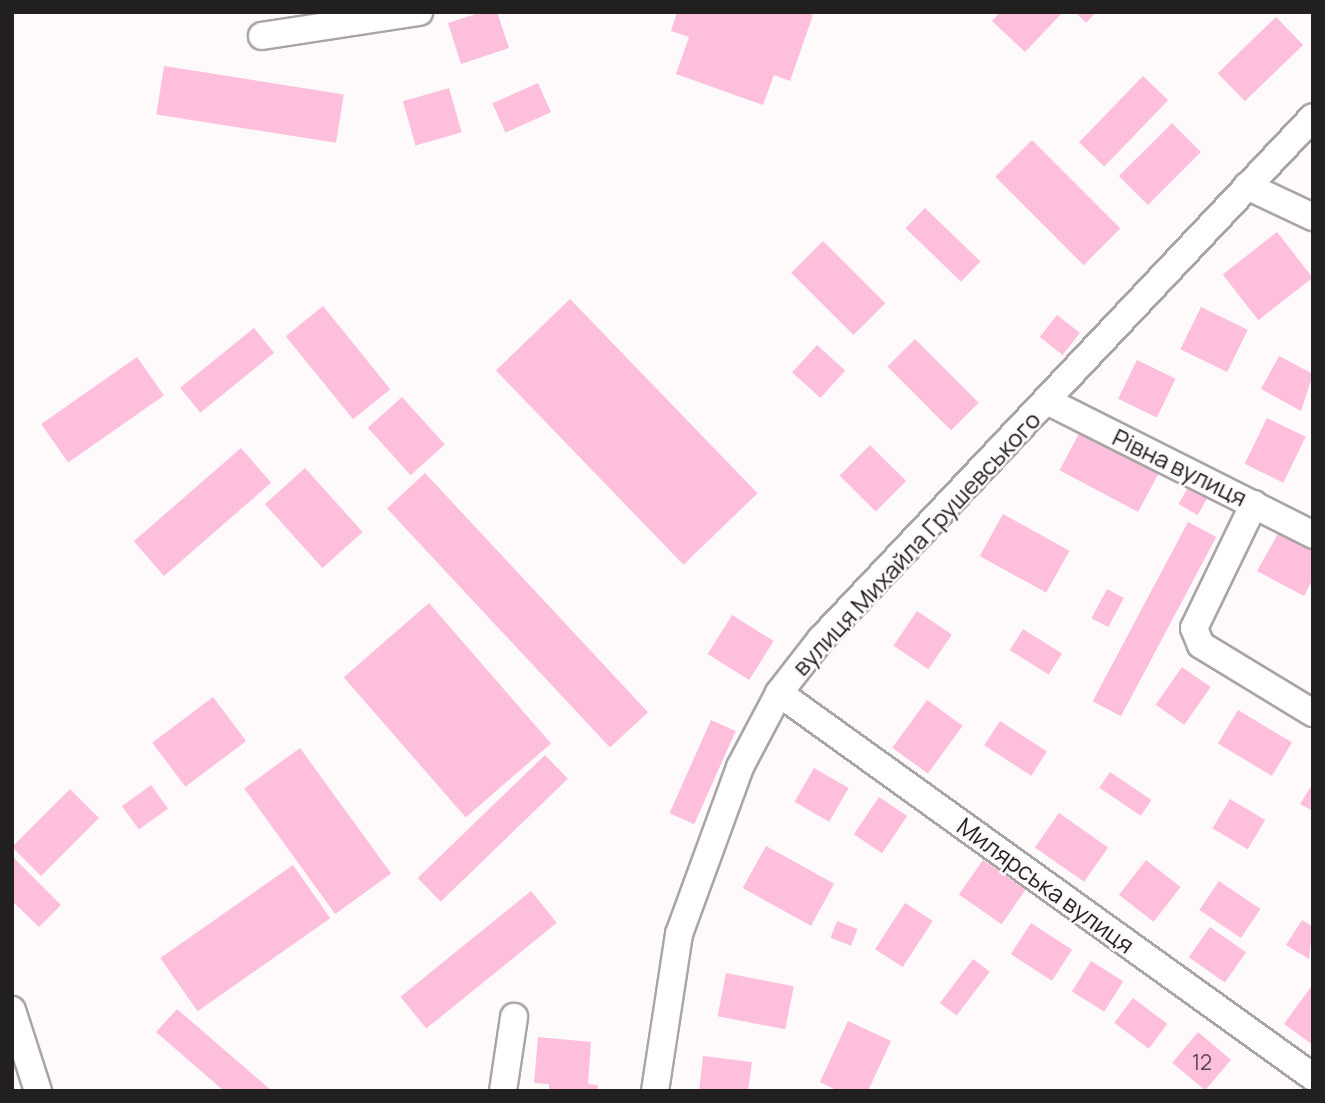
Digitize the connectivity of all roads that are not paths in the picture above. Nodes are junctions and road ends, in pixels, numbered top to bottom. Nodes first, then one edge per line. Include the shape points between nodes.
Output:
1 (419, 12) edge
2 (262, 36) dead end
3 (1313, 117) edge
4 (1247, 186) junction
5 (1313, 217) edge
6 (1047, 401) junction
7 (1254, 504) junction
8 (1313, 535) edge
9 (779, 694) junction
10 (1313, 713) edge
11 (12, 1010) edge
12 (514, 1017) dead end
13 (1313, 1077) edge
14 (38, 1091) edge
15 (503, 1091) edge
16 (655, 1091) edge

1 - 2 street
3 - 4 street, вулиця Михайла Грушевського
4 - 5 street
4 - 6 street, вулиця Михайла Грушевського
6 - 7 street, Рівна вулиця
6 - 9 street, вулиця Михайла Грушевського via 821,639
7 - 8 street, Рівна вулиця
7 - 10 street via 1194,628 1201,645
9 - 13 street, Милярська вулиця
9 - 16 street, вулиця Михайла Грушевського via 740,767 680,934
11 - 14 street
12 - 15 street

